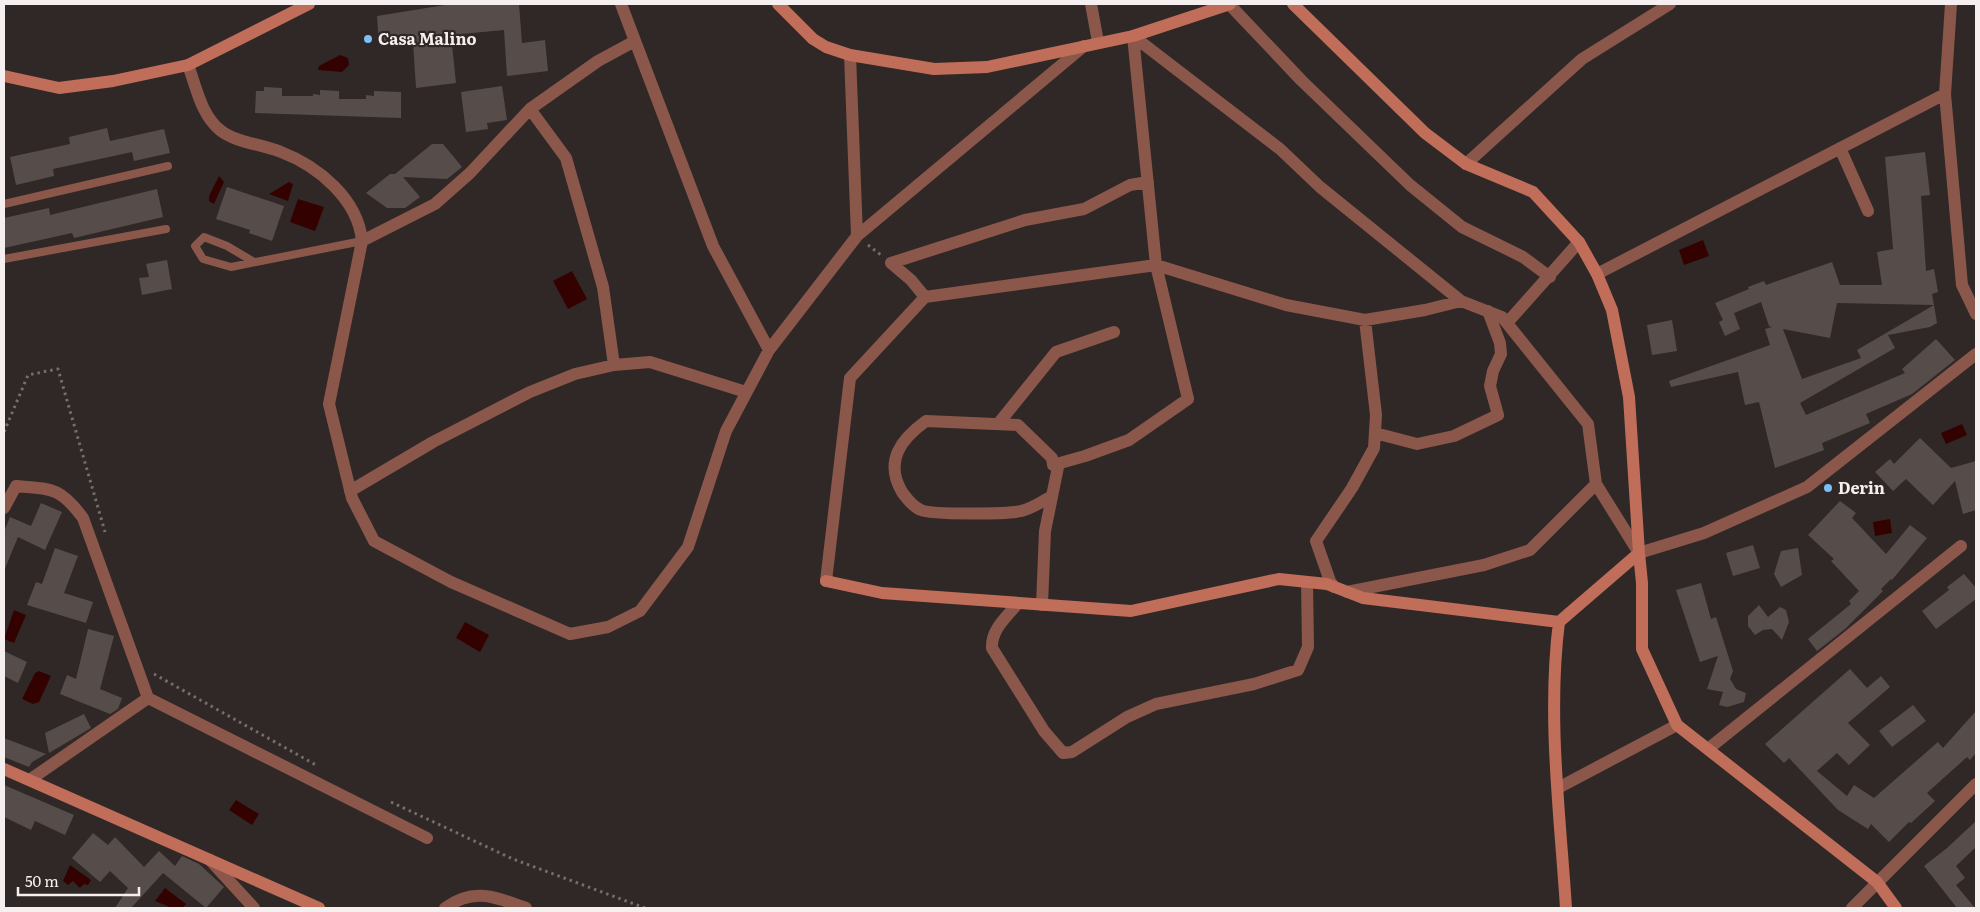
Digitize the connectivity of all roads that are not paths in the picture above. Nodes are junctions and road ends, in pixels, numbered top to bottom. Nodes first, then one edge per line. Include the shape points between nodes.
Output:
1 (308, 4) edge
2 (621, 4) edge
3 (778, 4) edge
4 (1091, 4) edge
5 (1229, 4) edge
6 (1293, 4) edge
7 (1670, 4) edge
8 (1951, 4) edge
9 (1132, 36) junction
10 (635, 41) junction
11 (1098, 42) junction
12 (1084, 46) junction
13 (850, 55) junction
14 (188, 65) junction
15 (4, 76) edge
16 (1945, 94) junction
17 (530, 109) junction
18 (1840, 148) junction
19 (1466, 164) junction
20 (168, 166) dead end
21 (1148, 182) junction
22 (4, 204) edge
23 (1868, 211) dead end
24 (166, 229) dead end
25 (857, 236) junction
26 (362, 241) junction
27 (1579, 242) junction
28 (4, 259) edge
29 (254, 262) junction
30 (1156, 265) junction
31 (1597, 274) junction
32 (1550, 277) junction
33 (925, 297) junction
34 (1461, 301) junction
35 (1488, 311) junction
36 (1976, 314) edge
37 (1365, 320) junction
38 (1507, 323) junction
39 (1114, 332) dead end
40 (769, 350) junction
41 (1976, 354) edge
42 (614, 365) junction
43 (746, 392) junction
44 (998, 424) junction
45 (1375, 433) junction
46 (1053, 465) junction
47 (1596, 484) junction
48 (350, 491) junction
49 (1052, 496) junction
50 (4, 508) edge
51 (1961, 546) dead end
52 (1638, 553) junction
53 (1307, 582) junction
54 (1334, 587) junction
55 (1347, 592) junction
56 (1018, 603) junction
57 (1042, 605) junction
58 (1559, 622) junction
59 (148, 698) junction
60 (1677, 725) junction
61 (1708, 749) junction
62 (4, 768) edge
63 (31, 779) junction
64 (1976, 784) edge
65 (1558, 788) junction
66 (427, 838) dead end
67 (209, 858) junction
68 (1877, 882) junction
69 (254, 908) edge
70 (319, 908) edge
71 (444, 908) edge
72 (526, 908) edge
73 (1566, 908) edge
74 (1852, 908) edge
75 (1896, 908) edge

1 - 14 street
2 - 10 street
3 - 13 street via 813,39
4 - 11 street
5 - 9 street
5 - 32 street via 1301,80 1410,185 1462,227 1523,256
6 - 19 street via 1425,133
7 - 19 street via 1582,59
8 - 16 street
9 - 11 street
9 - 21 street
9 - 34 street via 1280,149 1320,187
10 - 17 street via 598,61
10 - 40 street via 713,246
11 - 12 street
12 - 13 street via 987,67 943,68
12 - 25 street
13 - 25 street
14 - 15 street via 60,88
14 - 26 street via 209,118 220,130 311,166 348,203 361,230
16 - 18 street
16 - 36 street via 1962,285
17 - 26 street via 436,204
17 - 42 street via 566,158 603,287
18 - 23 street
18 - 31 street
19 - 27 street via 1533,192
20 - 22 lane
21 - 30 street
21 - 33 street via 1130,185 1084,209 1025,220 892,263
24 - 28 lane
25 - 40 street
26 - 29 lane
26 - 48 street via 329,404
27 - 31 street
27 - 32 street
29 - 29 lane via 231,267 203,260 195,246 204,237
30 - 33 street
30 - 37 street via 1286,305
30 - 46 street via 1188,399 1129,440
31 - 52 street via 1612,310 1629,397
32 - 38 street
33 - 56 street via 850,378 826,581 882,593
34 - 35 street
34 - 37 street
35 - 38 street
35 - 45 street via 1500,343 1501,354 1492,371 1490,386 1498,416 1454,436 1417,444
37 - 45 street via 1376,415
38 - 47 street via 1588,424
39 - 44 street via 1056,352
40 - 43 street
41 - 52 street via 1807,487 1704,533
42 - 43 street via 650,362
42 - 48 street via 574,374 530,392 433,442
43 - 48 street via 726,431 688,548 640,611 608,628 570,634 411,561 374,541
44 - 46 street via 1018,425 1052,458
44 - 49 street via 926,421 914,430 903,440 894,469 897,484 907,500 921,510 937,514 1022,511
45 - 54 street via 1374,448 1316,541
46 - 49 street via 1058,467
47 - 52 street
47 - 55 street via 1530,550 1484,565
49 - 57 street via 1045,531
50 - 59 street via 16,486 54,489 71,501 84,518
51 - 61 street
52 - 58 street
52 - 60 street via 1642,583 1642,649
53 - 54 street
53 - 56 street via 1308,647 1298,670 1254,684 1156,704 1126,717 1072,752 1063,753 1044,731 992,648 991,638 995,631
53 - 57 street via 1279,579 1131,611
54 - 55 street
55 - 58 street via 1363,598
56 - 57 street
58 - 65 street via 1553,663
59 - 63 street
59 - 66 street
60 - 61 street
60 - 65 street
61 - 68 street
62 - 63 street
63 - 67 street
64 - 68 street
65 - 73 street
67 - 69 street
67 - 70 street
68 - 74 street
68 - 75 street
71 - 72 street via 471,895 493,896

